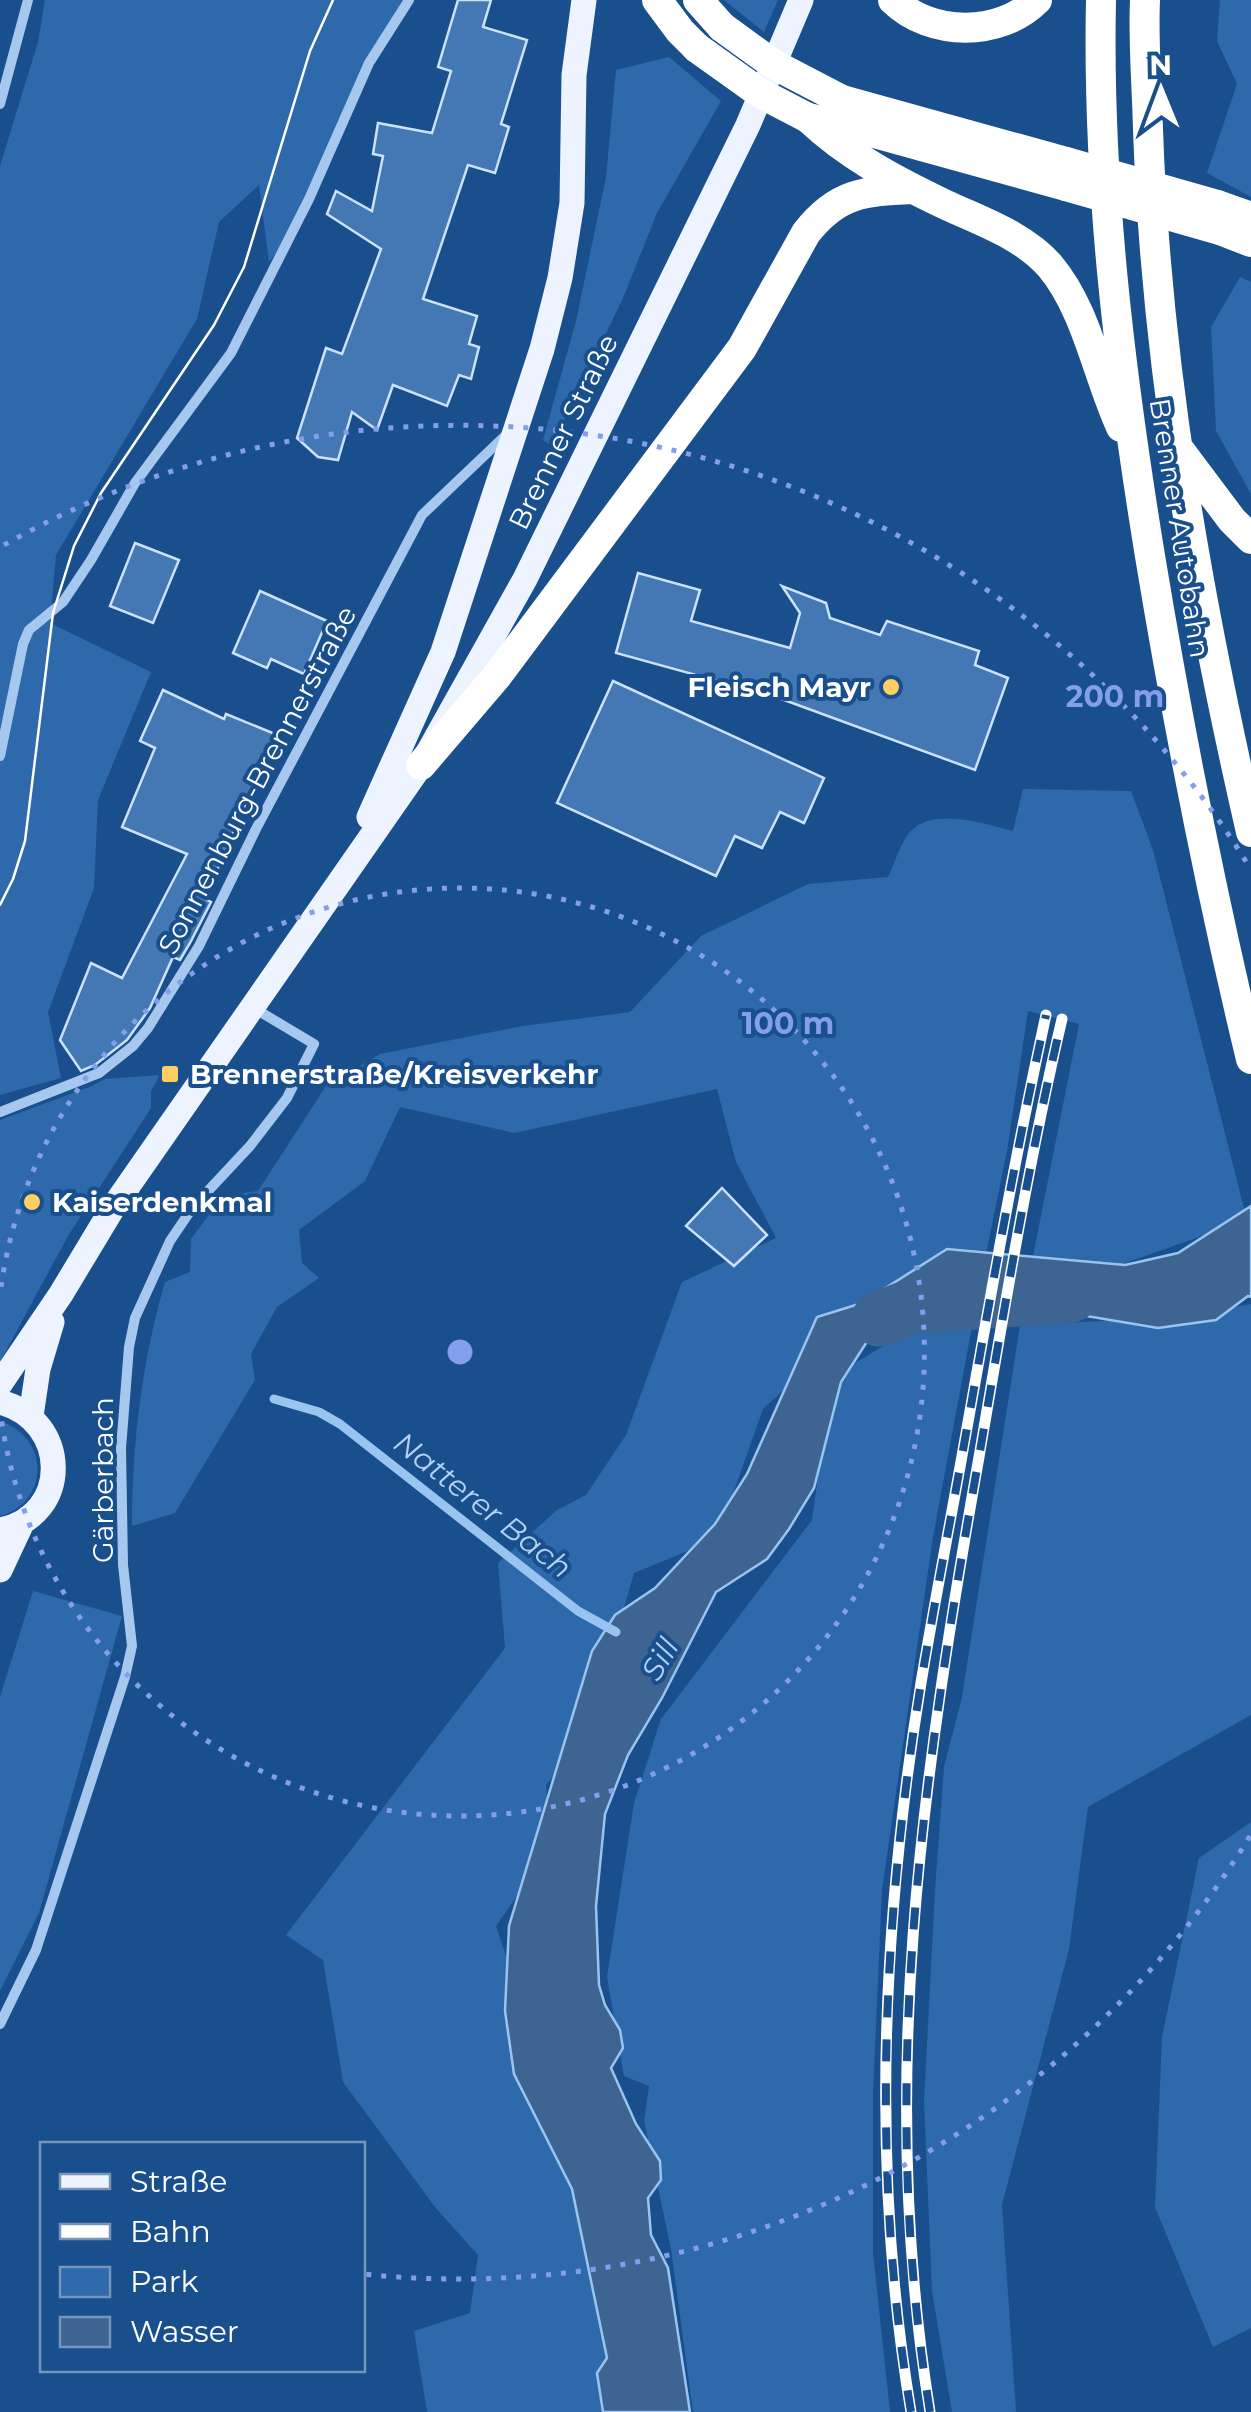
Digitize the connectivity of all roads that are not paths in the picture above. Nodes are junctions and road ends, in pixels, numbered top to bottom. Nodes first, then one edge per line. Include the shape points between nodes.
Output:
1 (28, 0) edge
2 (409, 0) edge
3 (584, 0) edge
4 (658, 0) edge
5 (698, 0) edge
6 (802, 0) edge
7 (893, 0) edge
8 (1038, 0) edge
9 (1101, 0) edge
10 (1144, 0) edge
11 (0, 104) edge
12 (839, 122) junction
13 (913, 189) junction
14 (1251, 217) edge
15 (1218, 218) junction
16 (1251, 242) edge
17 (517, 424) junction
18 (1177, 446) junction
19 (1134, 452) junction
20 (1251, 539) edge
21 (0, 756) edge
22 (421, 765) junction
23 (1248, 821) edge
24 (345, 872) junction
25 (251, 1006) junction
26 (1251, 1059) edge
27 (0, 1112) edge
28 (61, 1294) junction
29 (0, 1384) edge
30 (0, 1402) edge
31 (31, 1416) junction
32 (11, 1526) edge
33 (0, 1570) edge
34 (0, 2024) edge

1 - 11 street
2 - 21 street via 369,63 310,199 231,353 135,483 63,602 29,630
3 - 17 main road, Brenner Straße via 574,75 572,204 547,332
4 - 12 highway, bridge via 697,48 760,94 808,118
5 - 12 highway, bridge
6 - 22 main road, Brenner Straße via 748,125 524,579
7 - 8 highway via 933,23 972,28 1009,19
9 - 19 highway, Brenner Autobahn via 1105,186
10 - 18 highway, Brenner Autobahn via 1157,287
12 - 13 highway
12 - 15 highway, bridge via 1066,174
13 - 19 highway via 1005,232 1048,264 1078,314
13 - 22 highway via 858,194 819,216 742,348 498,676
14 - 15 highway
15 - 16 highway
17 - 24 main road, Brenner Straße via 443,652
17 - 27 street, Sonnenburg-Brennerstraße via 422,515 199,946 148,1028 99,1073
18 - 20 highway
18 - 23 highway, Brenner Autobahn
19 - 26 highway, Brenner Autobahn via 1197,822
22 - 24 main road, Brenner Straße
24 - 25 main road, Brenner Straße
25 - 28 main road, Brenner Straße
25 - 34 street, Gärberbach via 314,1044 287,1098 170,1241 135,1318 120,1500 132,1646 36,1950
28 - 29 main road, Brenner Straße
28 - 31 main road, Brenner Straße
30 - 31 main road
31 - 32 main road via 52,1450 54,1472 38,1510
32 - 33 main road

